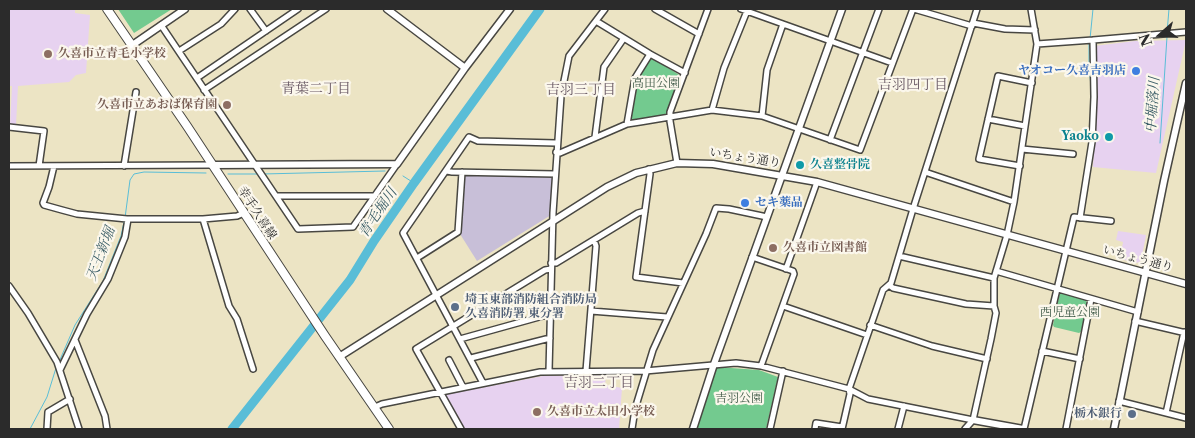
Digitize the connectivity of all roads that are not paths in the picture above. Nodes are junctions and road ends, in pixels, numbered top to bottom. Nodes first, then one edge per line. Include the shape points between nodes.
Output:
1 (106, 9) edge
2 (185, 9) edge
3 (235, 9) edge
4 (250, 9) edge
5 (298, 9) edge
6 (326, 9) edge
7 (387, 9) edge
8 (510, 9) edge
9 (605, 9) edge
10 (655, 9) edge
11 (708, 9) edge
12 (842, 9) edge
13 (879, 9) edge
14 (914, 9) edge
15 (977, 9) edge
16 (1031, 9) edge
17 (748, 10) edge
18 (596, 21) junction
19 (783, 24) junction
20 (161, 25) junction
21 (972, 25) junction
22 (266, 30) junction
23 (1035, 30) junction
24 (1186, 32) edge
25 (699, 34) junction
26 (624, 38) junction
27 (1093, 40) junction
28 (830, 42) junction
29 (1037, 44) junction
30 (131, 46) junction
31 (179, 51) junction
32 (862, 52) junction
33 (650, 54) junction
34 (892, 63) junction
35 (465, 68) junction
36 (685, 73) junction
37 (197, 78) junction
38 (1032, 83) junction
39 (1186, 83) edge
40 (204, 90) junction
41 (136, 92) dead end
42 (712, 110) junction
43 (762, 116) junction
44 (669, 117) junction
45 (988, 119) junction
46 (627, 124) junction
47 (1025, 126) junction
48 (9, 127) edge
49 (799, 129) junction
50 (595, 137) junction
51 (830, 140) junction
52 (556, 143) junction
53 (1022, 149) junction
54 (556, 152) junction
55 (1073, 154) dead end
56 (677, 162) junction
57 (397, 164) junction
58 (9, 166) edge
59 (39, 166) junction
60 (54, 166) junction
61 (124, 166) junction
62 (212, 166) junction
63 (256, 166) junction
64 (1020, 166) junction
65 (649, 169) junction
66 (447, 171) junction
67 (462, 172) junction
68 (925, 172) junction
69 (555, 174) junction
70 (782, 175) junction
71 (817, 182) junction
72 (276, 196) junction
73 (375, 196) junction
74 (1014, 202) junction
75 (912, 209) junction
76 (645, 211) junction
77 (244, 213) junction
78 (767, 217) junction
79 (1080, 218) junction
80 (126, 219) junction
81 (203, 219) junction
82 (553, 221) junction
83 (1111, 221) dead end
84 (1008, 235) junction
85 (594, 240) junction
86 (1066, 252) junction
87 (899, 256) junction
88 (752, 257) junction
89 (417, 258) junction
90 (551, 266) junction
91 (786, 269) junction
92 (996, 272) junction
93 (1146, 274) junction
94 (994, 278) junction
95 (682, 283) junction
96 (1186, 284) edge
97 (889, 285) junction
98 (9, 286) edge
99 (1057, 288) junction
100 (436, 294) junction
101 (1091, 299) junction
102 (783, 306) junction
103 (994, 306) junction
104 (591, 311) junction
105 (1138, 312) junction
106 (550, 314) junction
107 (667, 317) junction
108 (1136, 321) junction
109 (870, 325) junction
110 (453, 326) junction
111 (1185, 333) edge
112 (867, 335) junction
113 (550, 338) junction
114 (460, 339) junction
115 (75, 340) junction
116 (1042, 351) junction
117 (339, 357) junction
118 (471, 358) junction
119 (987, 359) junction
120 (1080, 359) junction
121 (449, 360) dead end
122 (714, 364) junction
123 (761, 366) junction
124 (59, 367) junction
125 (253, 369) dead end
126 (586, 371) junction
127 (645, 371) junction
128 (549, 372) junction
129 (783, 372) junction
130 (483, 383) junction
131 (463, 387) junction
132 (849, 389) junction
133 (440, 392) junction
134 (70, 399) junction
135 (1119, 401) junction
136 (904, 406) junction
137 (375, 407) junction
138 (1166, 413) junction
139 (1186, 418) edge
140 (973, 420) junction
141 (842, 428) edge
142 (47, 429) edge
143 (79, 429) edge
144 (107, 429) edge
145 (389, 429) edge
146 (461, 429) edge
147 (632, 429) edge
148 (692, 429) edge
149 (770, 429) edge
150 (815, 429) edge
151 (898, 429) edge
152 (965, 429) edge
153 (1024, 429) edge
154 (1066, 429) edge
155 (1114, 429) edge

1 - 30 main road, 幸手久喜線
2 - 20 street
3 - 31 street via 221,24
4 - 22 street
5 - 22 street
6 - 40 street
7 - 35 street
8 - 35 street
9 - 18 street
10 - 25 street
11 - 25 street
12 - 28 street
13 - 32 street
14 - 21 street
14 - 34 street
15 - 21 street
16 - 23 street
17 - 19 street
17 - 42 street via 724,68
18 - 26 street
18 - 52 street via 569,56
19 - 28 street
19 - 43 street via 767,70
20 - 30 street
20 - 31 street
21 - 23 street
21 - 68 street
22 - 37 street
23 - 29 street
24 - 27 street
25 - 36 street
26 - 33 street
26 - 50 street via 604,67
27 - 29 street
27 - 79 street via 1092,142
28 - 32 street
28 - 49 street
29 - 38 street
30 - 62 main road, 幸手久喜線
31 - 37 street
32 - 34 street
32 - 51 street
33 - 36 street
33 - 46 street via 635,78
34 - 51 street via 860,150
35 - 57 street
36 - 44 street
37 - 40 street
38 - 45 street via 998,76
38 - 47 street
39 - 93 street
40 - 63 street
41 - 61 street
42 - 43 street
42 - 44 street
43 - 49 street
44 - 46 street
44 - 56 street
45 - 47 street
45 - 64 street via 979,159
46 - 50 street
47 - 53 street
48 - 59 street via 44,131
49 - 51 street
49 - 70 street
50 - 54 street
52 - 54 street
52 - 66 street via 478,141 469,137
53 - 55 street
53 - 64 street
54 - 69 street
56 - 65 street, いちょう通り
56 - 70 street, いちょう通り
57 - 63 street
57 - 73 street
58 - 59 street
59 - 60 street
60 - 61 street
60 - 80 street via 44,205 78,214
61 - 62 street
62 - 63 street
62 - 77 main road, 幸手久喜線
63 - 72 street
64 - 74 street
65 - 76 street
65 - 82 street, いちょう通り via 620,180
66 - 67 street
66 - 89 street via 403,233
67 - 69 street
67 - 89 street via 458,232
68 - 74 street
68 - 75 street
69 - 82 street
70 - 71 street, いちょう通り
70 - 78 street
71 - 75 street, いちょう通り
71 - 91 street
72 - 73 street
72 - 73 street via 298,229 353,227
74 - 84 street
75 - 84 street, いちょう通り
75 - 87 street
76 - 85 street
76 - 95 street via 636,277
77 - 81 street
77 - 117 main road, 幸手久喜線
78 - 88 street
78 - 95 street via 716,208
79 - 83 street
79 - 86 street via 1074,217
80 - 81 street
80 - 115 street via 124,237 108,279
81 - 125 street via 229,306 237,319
82 - 90 street
82 - 100 street, いちょう通り
84 - 86 street, いちょう通り
84 - 92 street
85 - 90 street
85 - 104 street
86 - 93 street, いちょう通り
86 - 99 street
87 - 94 street
87 - 97 street
88 - 91 street
88 - 122 street
89 - 100 street
90 - 106 street
90 - 110 street
91 - 102 street via 794,274
92 - 94 street
92 - 99 street
93 - 96 street, いちょう通り
93 - 105 street
94 - 103 street
95 - 107 street
97 - 103 street via 966,304
97 - 109 street via 883,290
98 - 124 street
99 - 101 street
99 - 116 street
100 - 110 street
100 - 117 street, いちょう通り
101 - 105 street
101 - 120 street
102 - 112 street
102 - 123 street
103 - 119 street via 996,316
104 - 107 street
104 - 126 street
105 - 108 street
106 - 113 street
106 - 114 street
107 - 127 street
108 - 111 street
108 - 135 street
109 - 112 street
109 - 119 street via 932,346
110 - 114 street
110 - 133 street via 416,349
111 - 138 street
112 - 132 street
113 - 118 street
113 - 128 street
114 - 118 street
115 - 124 street
115 - 144 street via 105,416
116 - 120 street
116 - 153 street
117 - 137 main road, 幸手久喜線
118 - 130 street
119 - 140 street
120 - 154 street
121 - 131 street
122 - 123 street
122 - 127 street
122 - 148 street
123 - 129 street
124 - 134 street
126 - 127 street
126 - 128 street
127 - 147 street
128 - 130 street
129 - 132 street
129 - 149 street
130 - 131 street
131 - 133 street
132 - 136 street via 868,399
132 - 141 street
133 - 137 street
133 - 146 street
134 - 142 street via 48,412
134 - 143 street
135 - 138 street
135 - 155 street
136 - 140 street
136 - 151 street
137 - 145 main road, 幸手久喜線
138 - 139 street
140 - 152 street
140 - 153 street
141 - 150 street via 816,423

